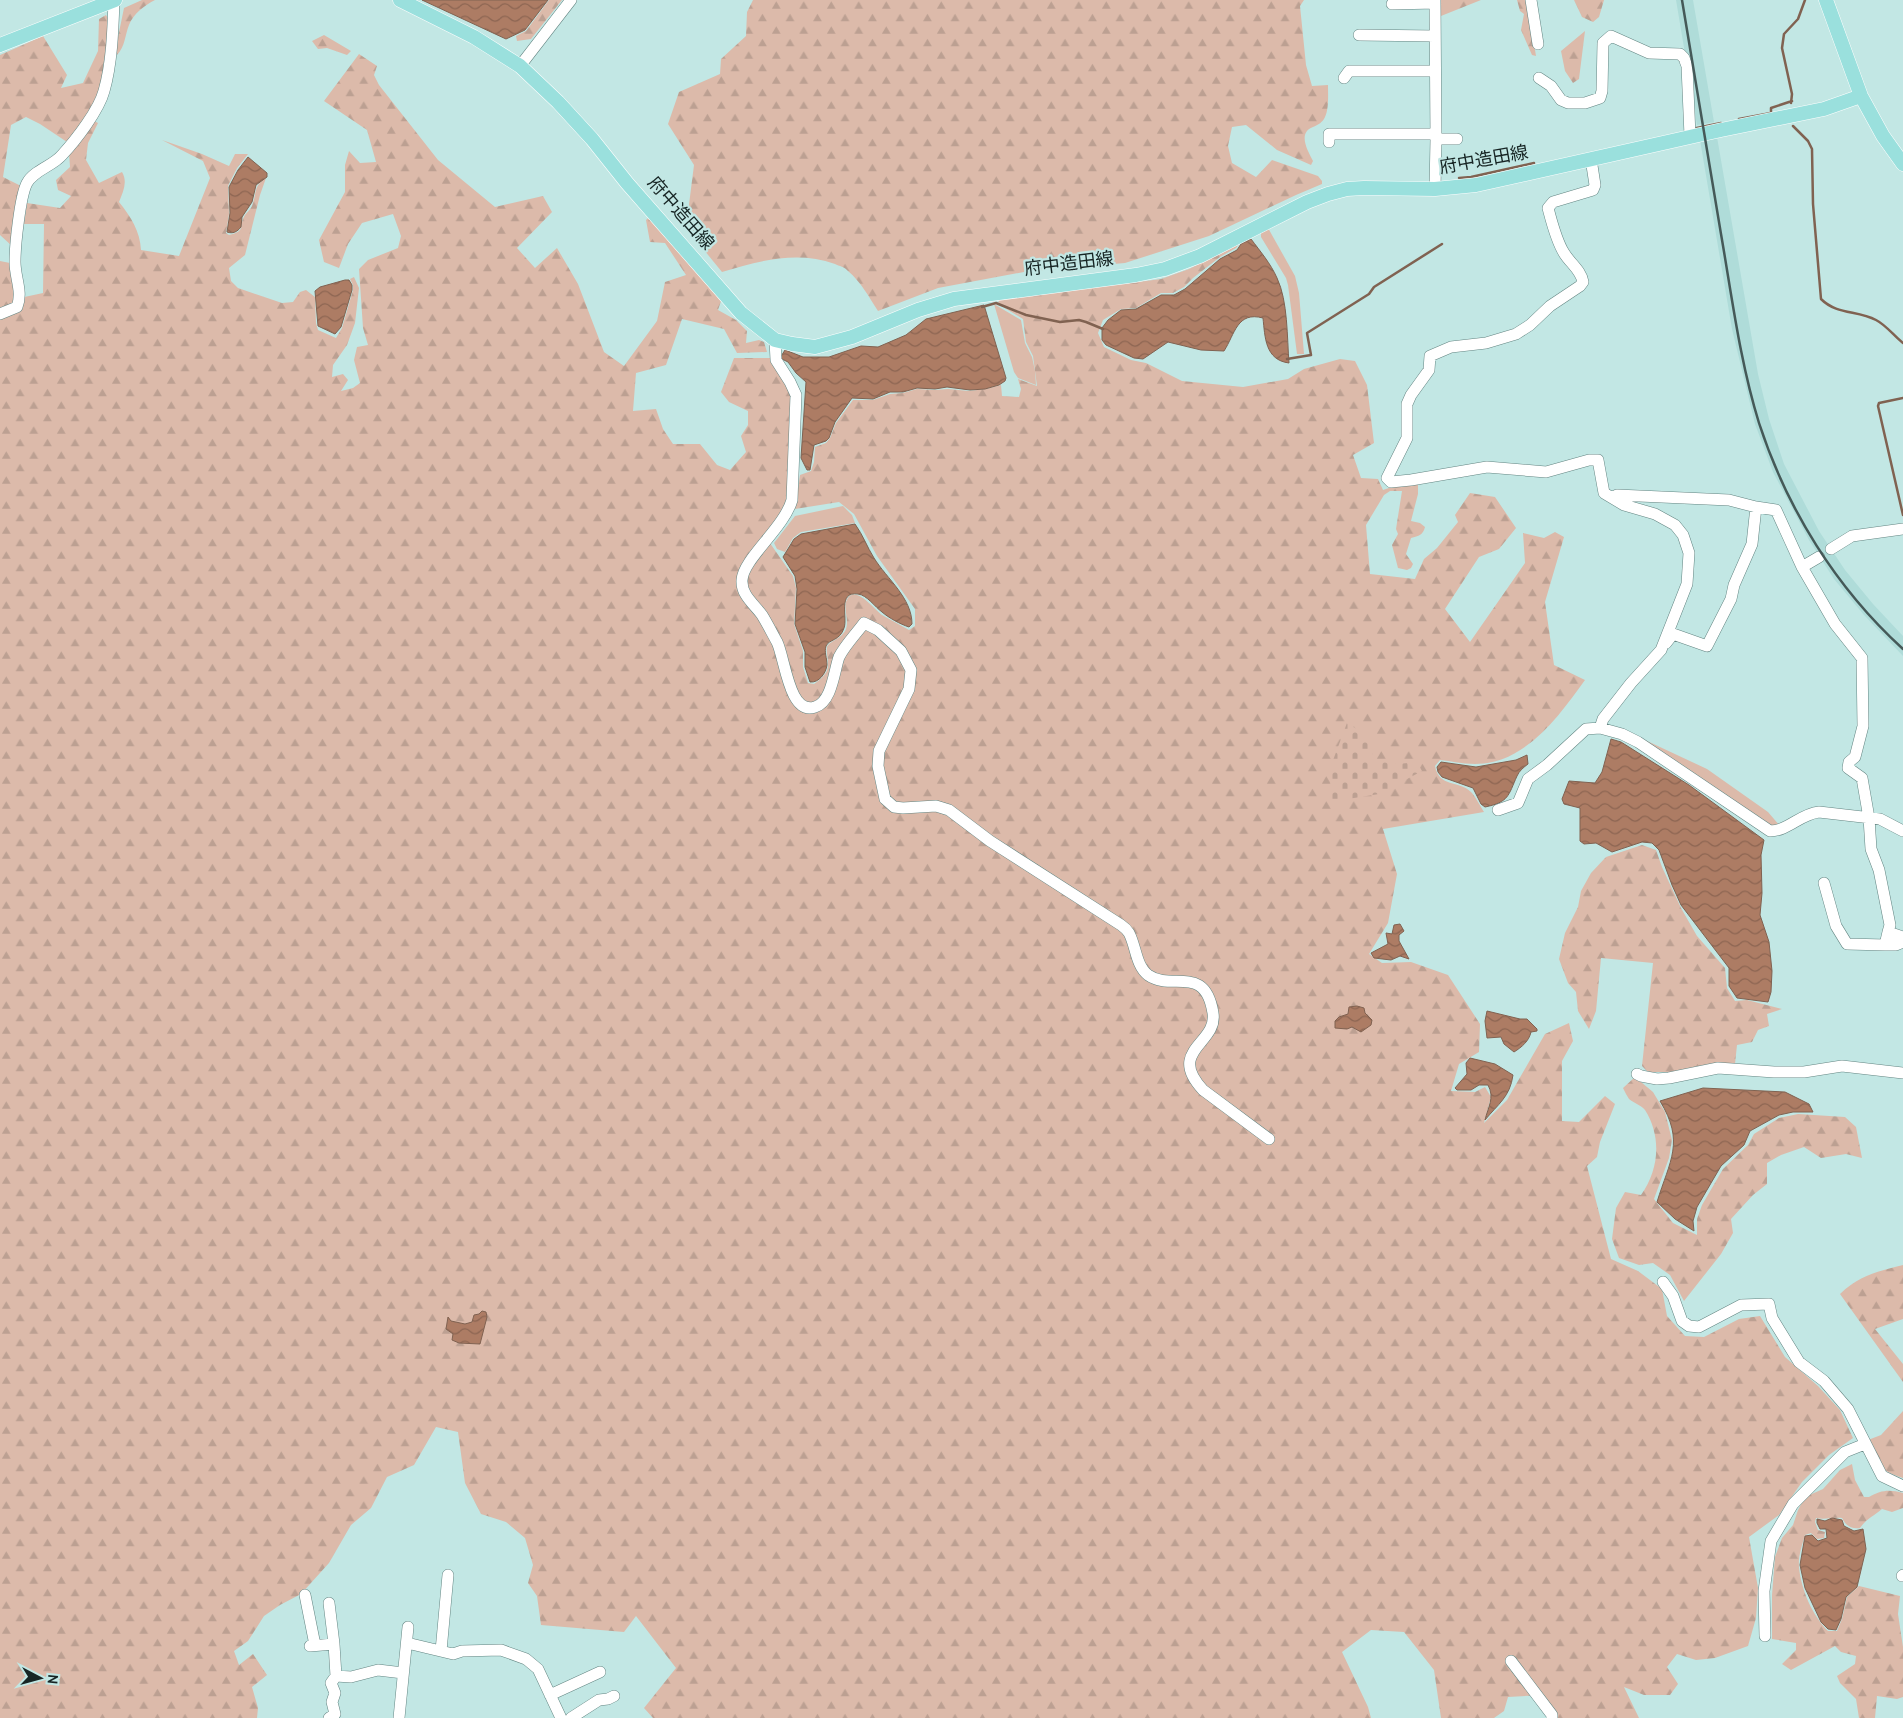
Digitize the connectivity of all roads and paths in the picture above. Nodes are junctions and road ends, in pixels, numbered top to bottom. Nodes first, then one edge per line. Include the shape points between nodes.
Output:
1 (115, 0) edge
2 (400, 0) edge
3 (571, 0) edge
4 (1531, 0) edge
5 (1826, 0) edge
6 (1435, 2) edge
7 (1392, 4) dead end
8 (1359, 35) dead end
9 (1435, 36) junction
10 (1538, 44) dead end
11 (0, 45) edge
12 (520, 66) junction
13 (1435, 71) junction
14 (1344, 78) dead end
15 (1539, 78) dead end
16 (1861, 96) junction
17 (1436, 136) junction
18 (1690, 136) junction
19 (1457, 139) dead end
20 (1329, 142) dead end
21 (1590, 159) junction
22 (1903, 164) edge
23 (1435, 189) junction
24 (0, 314) edge
25 (775, 340) junction
26 (1612, 498) junction
27 (1756, 507) junction
28 (1903, 528) edge
29 (1831, 549) dead end
30 (1819, 557) dead end
31 (1802, 567) junction
32 (1661, 650) junction
33 (1600, 728) junction
34 (1498, 810) dead end
35 (1869, 818) junction
36 (1903, 831) edge
37 (1824, 883) dead end
38 (1888, 932) junction
39 (1903, 937) edge
40 (1903, 942) edge
41 (1885, 945) junction
42 (1903, 1073) edge
43 (1637, 1074) dead end
44 (1269, 1139) dead end
45 (1664, 1282) dead end
46 (1865, 1444) junction
47 (1903, 1486) edge
48 (448, 1575) dead end
49 (305, 1596) dead end
50 (329, 1603) dead end
51 (408, 1627) dead end
52 (1765, 1636) dead end
53 (407, 1643) junction
54 (334, 1644) junction
55 (441, 1651) junction
56 (1511, 1661) dead end
57 (600, 1672) dead end
58 (403, 1674) junction
59 (336, 1676) junction
60 (550, 1694) junction
61 (614, 1696) dead end
62 (329, 1718) edge
63 (399, 1718) edge
64 (561, 1718) edge
65 (571, 1718) edge
66 (1552, 1718) edge

1 - 11 main road
1 - 24 street via 104,92 96,109 62,156 27,183 15,263 20,298 17,307
2 - 12 main road, 府中造田線
3 - 12 street
4 - 10 street
5 - 16 main road
6 - 7 street
6 - 9 street
8 - 9 street
9 - 13 street
12 - 25 main road, 府中造田線 via 592,139 741,313
13 - 14 street via 1348,71
13 - 17 street
15 - 18 street via 1551,86 1561,100 1586,103 1600,98 1603,43 1611,36 1649,53 1680,54 1686,66
16 - 18 main road, 府中造田線 via 1824,109
16 - 22 main road
17 - 19 street
17 - 20 street via 1330,134
17 - 23 street
18 - 21 main road, 府中造田線
21 - 23 main road, 府中造田線 via 1476,185
21 - 26 street via 1593,190 1552,202 1548,208 1564,254 1583,282 1516,334 1486,343 1451,347 1430,356 1429,370 1407,404 1407,438 1387,478 1391,482 1412,480 1487,467 1546,472 1598,460 1604,493
23 - 25 main road, 府中造田線 via 1348,189 1307,202 1200,256 1165,269 954,299 816,347
25 - 44 street via 776,360 796,395 792,500 782,522 744,570 742,581 747,597 778,645 794,697 800,706 808,708 821,703 829,692 840,656 864,623 878,630 901,651 910,670 909,689 880,751 878,766 885,799 894,807 936,806 949,810 990,841 1122,924 1149,976 1200,986 1213,1014 1206,1038 1191,1055 1194,1080
26 - 27 street via 1617,495 1729,500
26 - 32 street via 1675,525 1684,535 1688,547 1687,584
27 - 31 street via 1776,510
27 - 32 street via 1752,544 1731,600 1706,646 1673,634
28 - 29 street via 1852,536
30 - 31 street
31 - 35 street via 1835,624 1862,658 1863,726 1848,768 1862,778
32 - 33 street via 1603,719
33 - 34 street via 1586,729 1528,779 1518,803
33 - 35 street via 1638,742 1770,831 1779,831 1810,813
35 - 36 street via 1880,818
35 - 38 street via 1871,849 1879,870 1890,925
37 - 41 street via 1836,926 1847,944
38 - 39 street
38 - 41 street
40 - 41 street
42 - 43 street via 1842,1066 1804,1072 1718,1068 1657,1079
45 - 46 street via 1682,1321 1689,1326 1699,1327 1741,1305 1770,1304 1772,1318 1799,1362 1824,1381 1848,1409
46 - 47 street via 1882,1476
46 - 52 street via 1845,1452 1793,1504 1771,1541 1764,1590
48 - 55 street
49 - 54 street via 312,1645
50 - 54 street
51 - 53 street
53 - 55 street
53 - 58 street
54 - 59 street
55 - 60 street via 453,1654 501,1650 526,1660 538,1669
56 - 66 street
57 - 60 street
58 - 59 street via 378,1670 352,1677
58 - 63 street
59 - 62 street via 331,1683 336,1714
60 - 64 street
61 - 65 street via 599,1700

